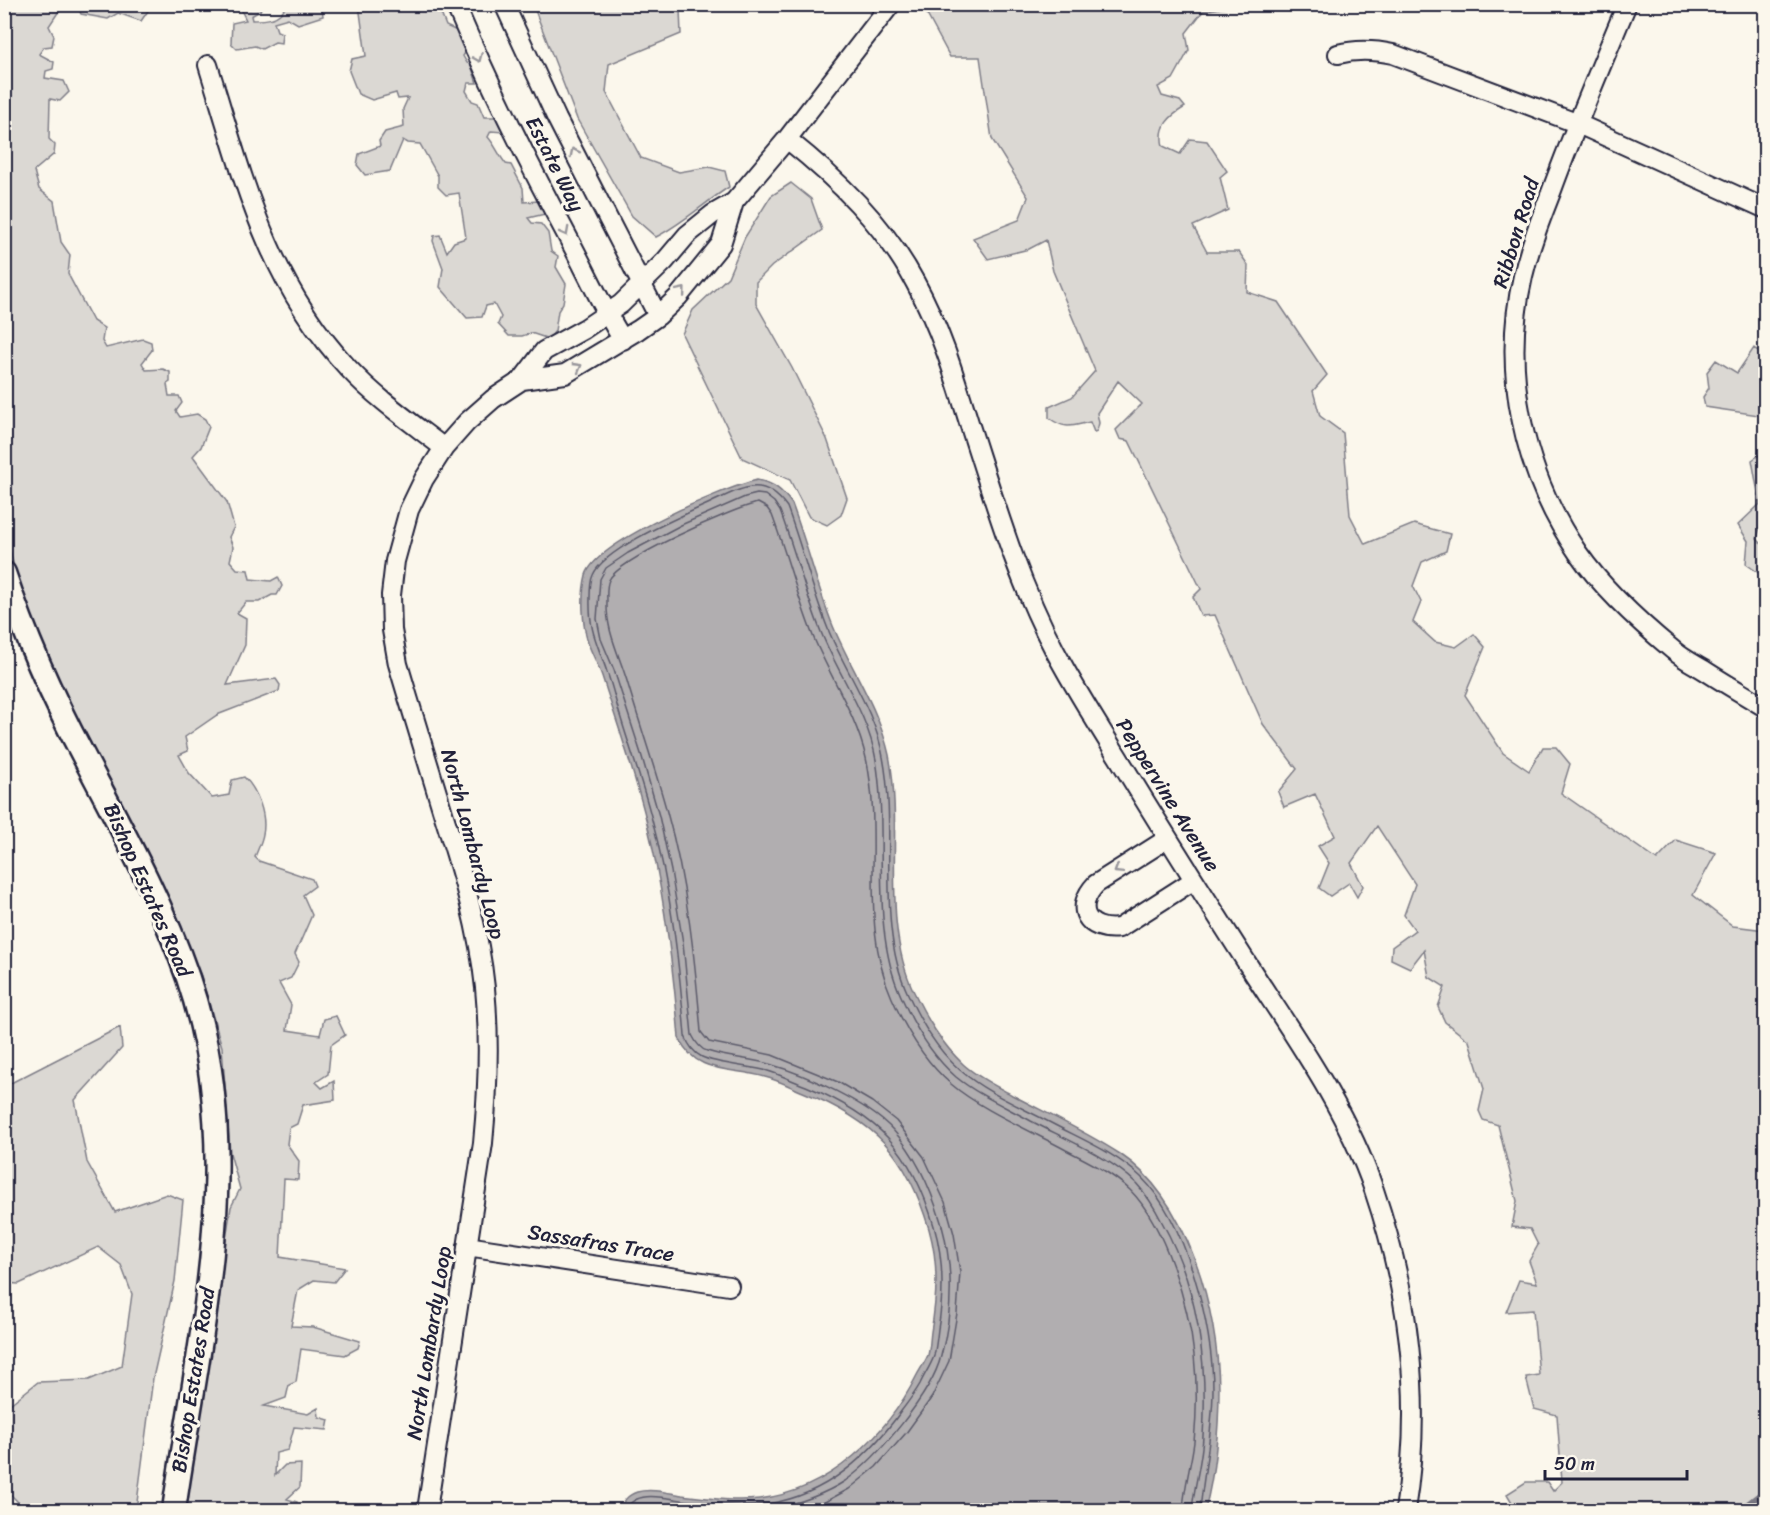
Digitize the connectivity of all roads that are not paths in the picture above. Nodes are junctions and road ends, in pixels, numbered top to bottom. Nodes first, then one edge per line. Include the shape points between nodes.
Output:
1 (454, 4) edge
2 (504, 4) edge
3 (891, 4) edge
4 (1627, 4) edge
5 (1338, 54) dead end
6 (208, 64) dead end
7 (1576, 123) junction
8 (786, 138) junction
9 (734, 202) junction
10 (1766, 209) edge
11 (642, 284) junction
12 (614, 309) junction
13 (658, 316) junction
14 (630, 335) junction
15 (522, 380) junction
16 (444, 448) junction
17 (4, 573) edge
18 (1766, 708) edge
19 (1167, 839) junction
20 (1194, 880) junction
21 (467, 1246) junction
22 (729, 1286) dead end
23 (174, 1510) edge
24 (427, 1510) edge
25 (1405, 1510) edge

1 -> 12 street, Estate Way via 522,150
11 -> 2 street, Estate Way via 557,119
3 - 8 street
4 - 7 street, Ribbon Road
5 - 7 street via 1373,50 1393,54
6 - 16 street via 257,220 294,297 349,369
7 - 10 street
7 - 18 street, Ribbon Road via 1533,242 1516,318 1517,392 1527,444 1556,518 1601,582 1674,652
8 - 9 street
8 - 19 street, Peppervine Avenue via 858,202 914,279 937,326 1025,587 1054,650
9 - 11 street, North Lombardy Loop via 687,235
13 -> 9 street, North Lombardy Loop via 721,244
11 - 12 street, North Lombardy Loop
11 - 13 street, Estate Way
12 - 14 street, Estate Way
12 - 15 street, North Lombardy Loop via 544,351
13 - 14 street, North Lombardy Loop
15 -> 14 street, North Lombardy Loop via 565,374
15 - 16 street, North Lombardy Loop via 493,399
16 - 21 street, North Lombardy Loop via 409,510 395,561 392,630 398,664 465,884 485,987 488,1090
17 - 23 street, Bishop Estates Road via 51,690 163,914 189,980 209,1054 218,1150 217,1205
19 - 20 street, Peppervine Avenue
19 -> 20 street via 1088,892 1084,907 1089,920 1097,927 1119,927
20 - 25 street, Peppervine Avenue via 1324,1082 1372,1185 1398,1272 1408,1328 1413,1430
21 - 22 street, Sassafras Trace
21 - 24 street, North Lombardy Loop

